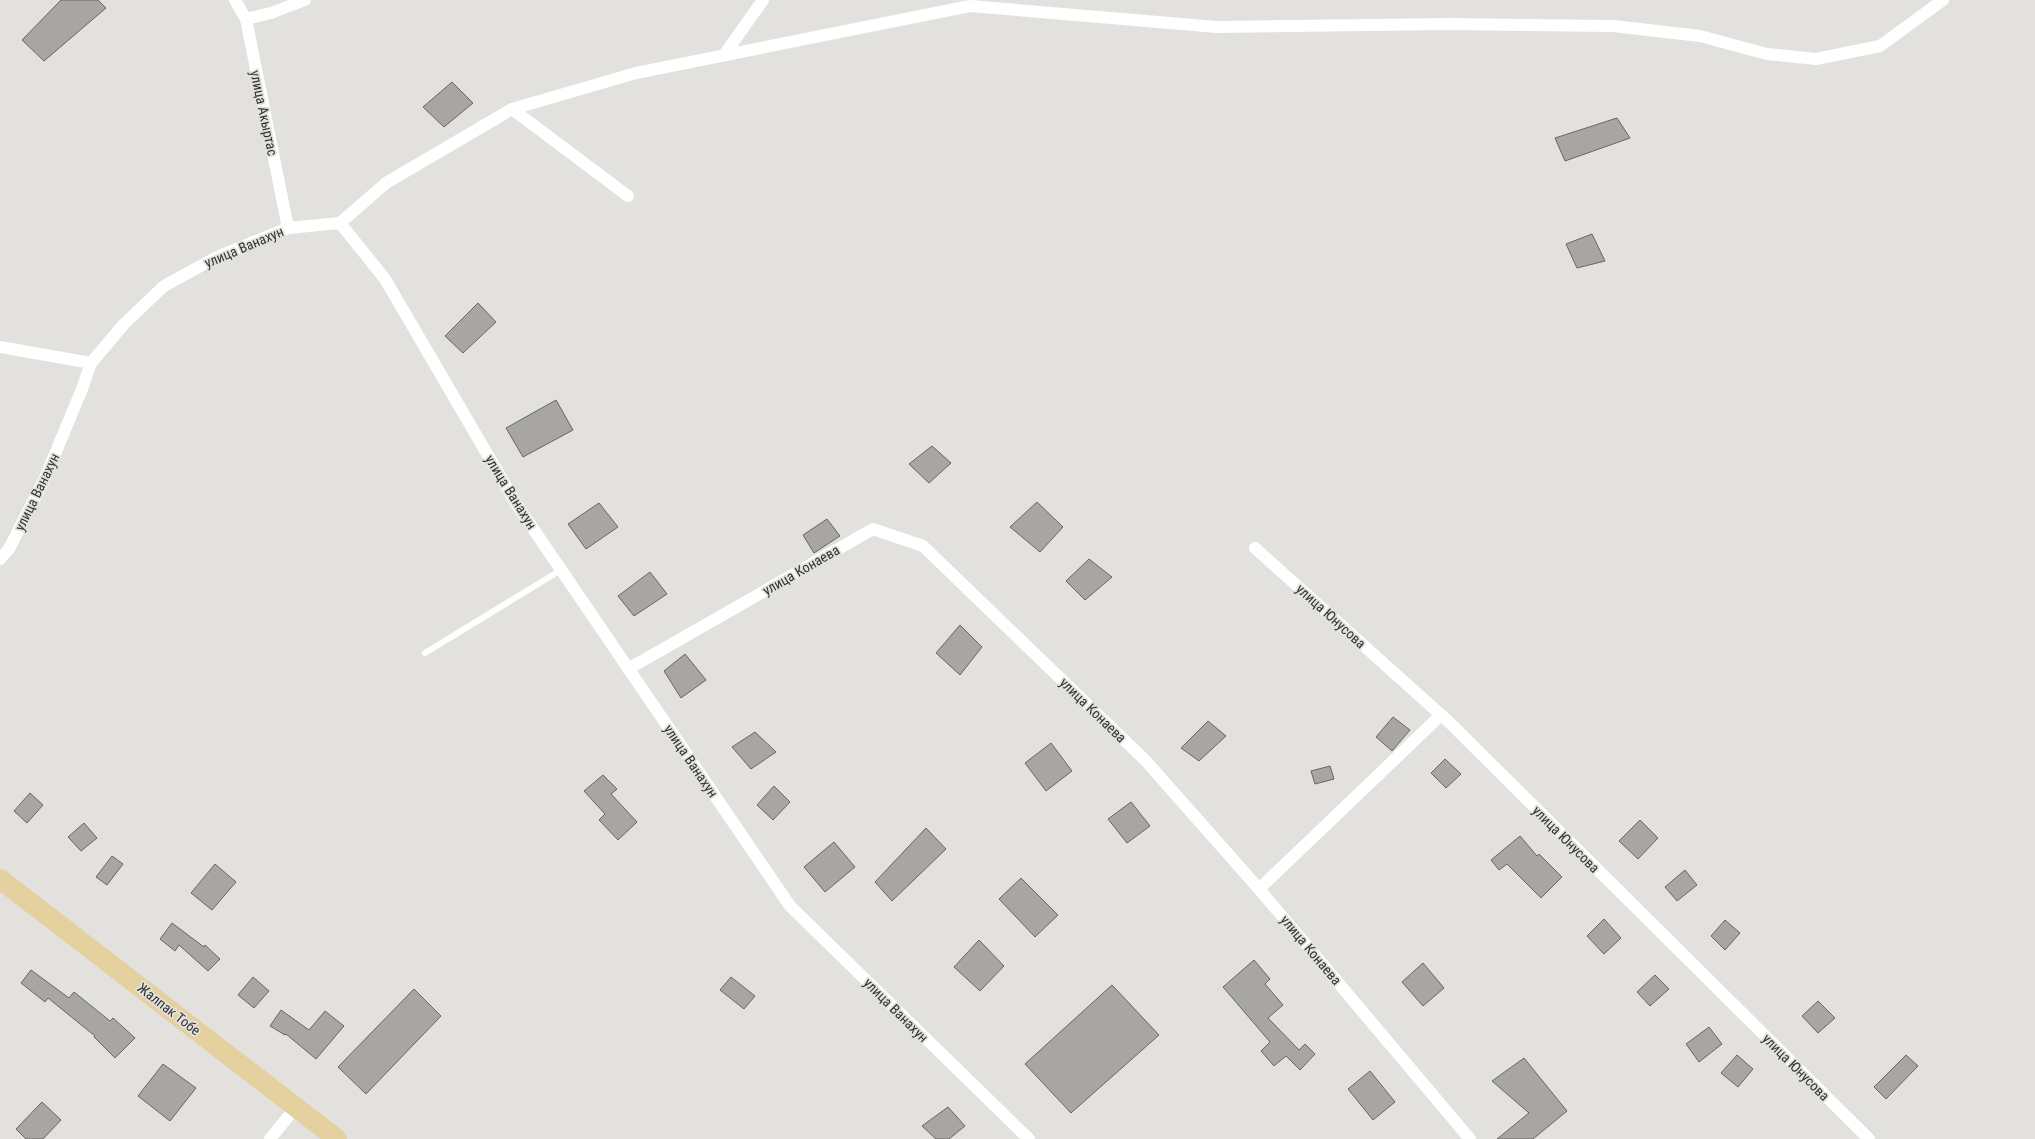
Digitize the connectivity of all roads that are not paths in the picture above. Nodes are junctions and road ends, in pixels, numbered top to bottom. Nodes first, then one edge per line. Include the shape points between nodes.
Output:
1 (235, 0) edge
2 (305, 0) edge
3 (763, 0) edge
4 (1943, 0) edge
5 (246, 19) junction
6 (724, 55) junction
7 (512, 109) junction
8 (628, 196) dead end
9 (340, 223) junction
10 (288, 228) junction
11 (0, 347) edge
12 (91, 363) junction
13 (1255, 548) dead end
14 (0, 559) edge
15 (561, 570) junction
16 (425, 654) dead end
17 (628, 669) junction
18 (1441, 715) junction
19 (0, 879) edge
20 (1259, 888) junction
21 (296, 1107) junction
22 (270, 1139) edge
23 (338, 1139) edge
24 (1029, 1139) edge
25 (1470, 1139) edge
26 (1869, 1139) edge

1 - 5 street, улица Акыртас
2 - 5 street via 271,14
3 - 6 street
4 - 6 street via 1880,46 1816,59 1767,54 1700,36 1614,26 1451,24 1217,28 970,6
5 - 10 street, улица Акыртас
6 - 7 street via 636,73
7 - 8 street
7 - 9 street via 386,184
9 - 10 street, улица Ванахун
9 - 15 street, улица Ванахун via 385,279 517,506
10 - 12 street, улица Ванахун via 217,257 164,286 124,324
11 - 12 street
12 - 14 street, улица Ванахун via 45,478 9,549
13 - 18 street, улица Юнусова
15 - 16 lane
15 - 17 street, улица Ванахун
17 - 20 street, улица Конаева via 873,529 924,546 1146,761
17 - 24 street, улица Ванахун via 790,906
18 - 20 street
18 - 26 street, улица Юнусова
19 - 21 main road, Жалпак Тобе
20 - 25 street, улица Конаева
21 - 22 street
21 - 23 main road, Жалпак Тобе

